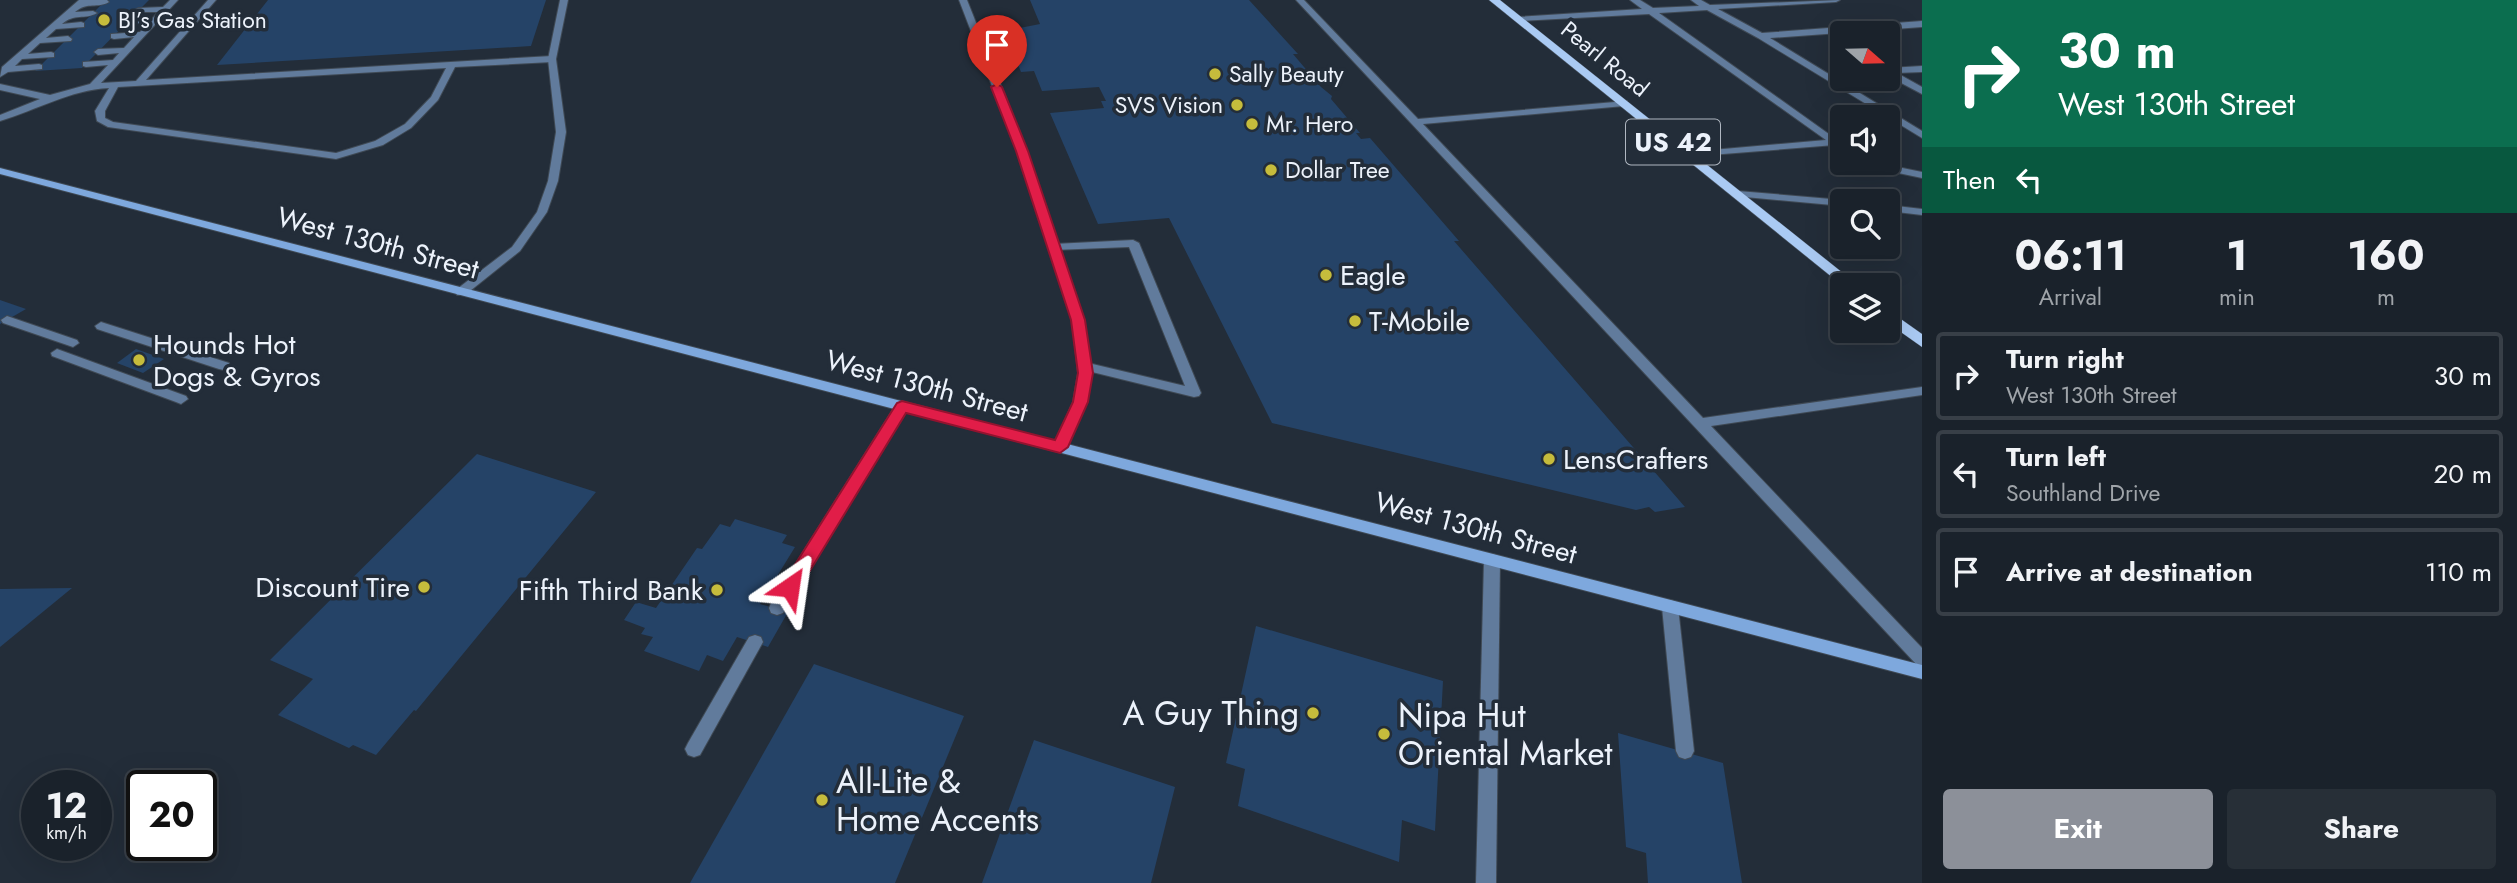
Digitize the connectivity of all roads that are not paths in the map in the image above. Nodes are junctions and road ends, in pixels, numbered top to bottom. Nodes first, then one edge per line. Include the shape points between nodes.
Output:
1 (174, 0) edge
2 (212, 0) edge
3 (564, 0) edge
4 (963, 0) edge
5 (1300, 0) edge
6 (1494, 0) edge
7 (1634, 0) edge
8 (1695, 0) edge
9 (1836, 0) edge
10 (83, 1) edge
11 (105, 2) edge
12 (1707, 8) junction
13 (166, 9) junction
14 (139, 10) dead end
15 (1651, 11) junction
16 (93, 13) dead end
17 (67, 15) junction
18 (1518, 19) junction
19 (154, 21) junction
20 (127, 23) dead end
21 (1922, 24) edge
22 (81, 25) dead end
23 (53, 27) junction
24 (142, 34) junction
25 (114, 36) dead end
26 (1761, 36) junction
27 (68, 38) dead end
28 (38, 41) junction
29 (128, 50) junction
30 (98, 52) dead end
31 (51, 55) dead end
32 (19, 57) junction
33 (552, 59) junction
34 (116, 62) junction
35 (86, 64) dead end
36 (452, 65) junction
37 (39, 67) dead end
38 (1922, 69) edge
39 (1900, 71) edge
40 (3, 72) edge
41 (1825, 75) junction
42 (1830, 75) edge
43 (1900, 79) edge
44 (139, 83) junction
45 (115, 85) junction
46 (93, 86) junction
47 (0, 87) edge
48 (1922, 92) edge
49 (50, 98) junction
50 (1624, 103) junction
51 (0, 118) edge
52 (1415, 121) junction
53 (1922, 135) edge
54 (1830, 139) edge
55 (1830, 146) edge
56 (1689, 155) junction
57 (0, 171) edge
58 (1900, 171) edge
59 (1922, 176) edge
60 (1738, 194) junction
61 (1830, 202) edge
62 (1900, 209) edge
63 (1922, 212) edge
64 (1054, 247) junction
65 (1836, 273) edge
66 (461, 292) junction
67 (8, 320) dead end
68 (1900, 325) edge
69 (101, 326) dead end
70 (1922, 342) edge
71 (73, 344) dead end
72 (57, 354) dead end
73 (224, 366) dead end
74 (1084, 366) junction
75 (1922, 391) edge
76 (181, 399) dead end
77 (902, 406) junction
78 (1702, 423) junction
79 (1060, 447) junction
80 (1492, 560) junction
81 (1670, 607) junction
82 (777, 608) dead end
83 (755, 642) dead end
84 (1922, 659) edge
85 (1922, 672) edge
86 (694, 749) dead end
87 (1685, 751) dead end
88 (1486, 883) edge

1 - 13 street
2 - 44 street
3 - 33 street
4 - 64 street
5 - 52 street
6 - 18 main road, Pearl Road / US 42
7 - 15 street
8 - 12 street
9 - 12 street
10 - 11 street
10 - 17 street
12 - 15 street
12 - 26 street
13 - 14 street
13 - 19 street
15 - 18 street
15 - 54 street
16 - 17 street
17 - 23 street
18 - 50 main road, Pearl Road / US 42
19 - 20 street
19 - 24 street
21 - 26 street
22 - 23 street
23 - 28 street
24 - 25 street
24 - 29 street
26 - 41 street
27 - 28 street
28 - 32 street
29 - 30 street
29 - 34 street
31 - 32 street
32 - 40 street
33 - 36 street
33 - 66 street via 561,132 553,181 542,212 516,249
34 - 35 street
34 - 46 street
36 - 44 street
36 - 45 street via 435,98 408,125 379,143 336,156 111,125 100,119 100,111
37 - 40 street
38 - 39 street
41 - 42 street
41 - 53 street
43 - 48 street
44 - 45 street
45 - 46 street
46 - 49 street
47 - 49 street
49 - 51 street
50 - 52 street
50 - 56 main road, Pearl Road / US 42
52 - 78 street
55 - 56 street
56 - 60 main road, Pearl Road / US 42
57 - 66 main road, West 130th Street
58 - 59 street
60 - 61 street
60 - 65 main road, Pearl Road / US 42
62 - 63 street
64 - 74 street via 1078,320
64 - 74 street via 1133,243 1194,393
66 - 77 main road, West 130th Street
67 - 71 street
68 - 70 main road
69 - 73 street
72 - 76 street
74 - 79 street via 1080,402
75 - 78 street
77 - 79 main road, West 130th Street
77 - 82 street
78 - 84 street
79 - 80 main road, West 130th Street
80 - 81 main road, West 130th Street
80 - 88 street
81 - 85 main road, West 130th Street
81 - 87 street
83 - 86 street

